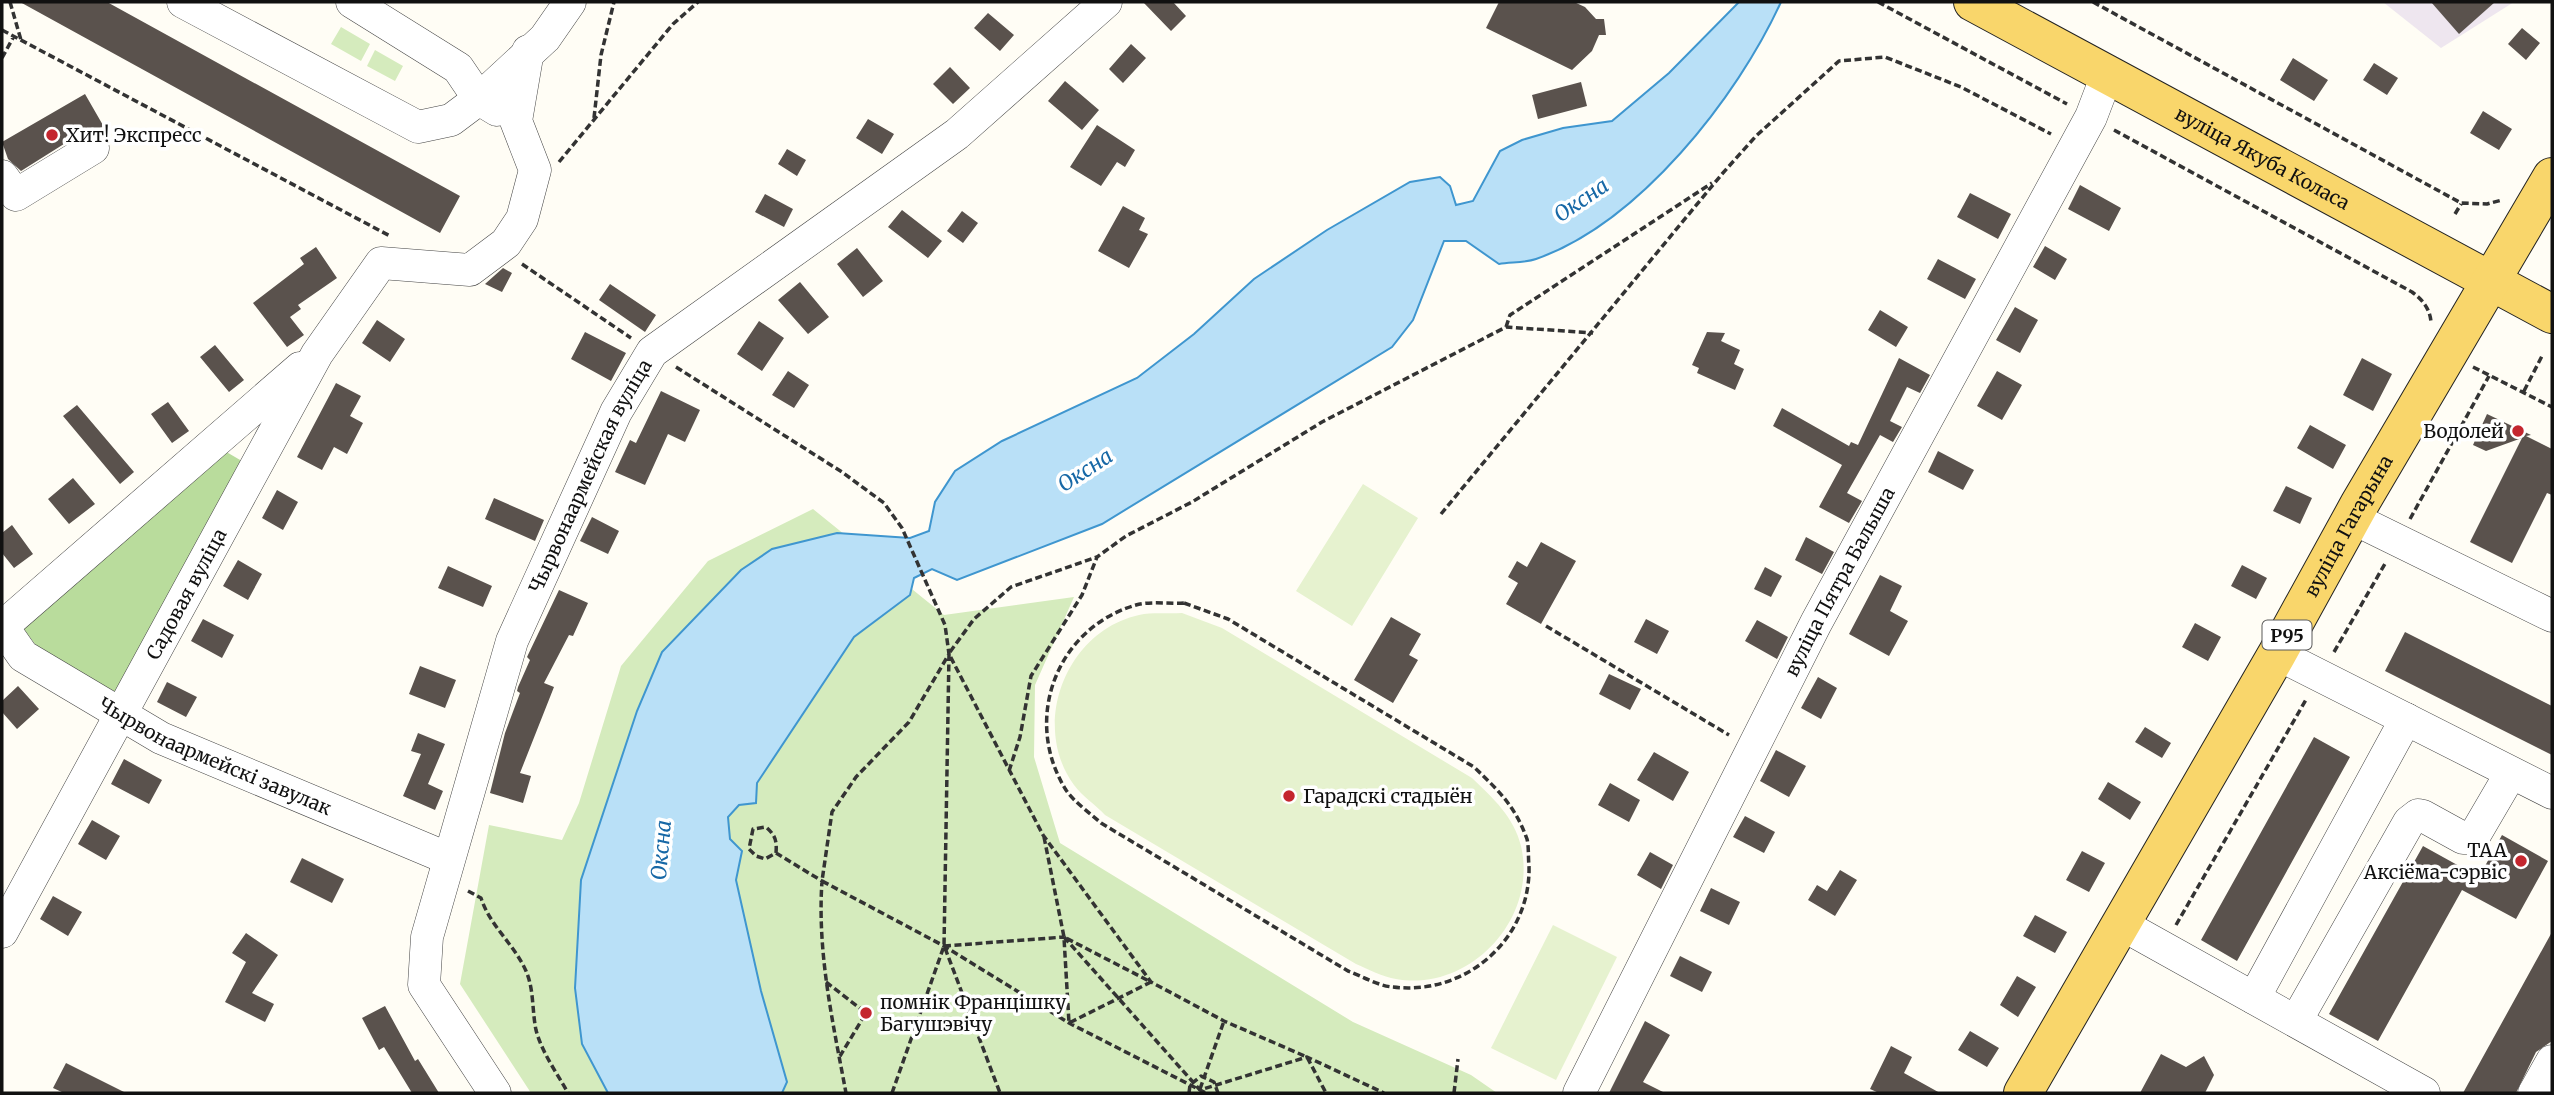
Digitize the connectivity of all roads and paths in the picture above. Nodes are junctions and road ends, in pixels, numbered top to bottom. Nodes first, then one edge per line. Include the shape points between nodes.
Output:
1 (10, 2) edge
2 (183, 2) edge
3 (352, 2) edge
4 (570, 2) edge
5 (614, 2) edge
6 (698, 2) edge
7 (1106, 2) edge
8 (1878, 2) edge
9 (1973, 2) edge
10 (2093, 2) edge
11 (2, 30) edge
12 (13, 36) junction
13 (21, 40) junction
14 (528, 51) junction
15 (2, 58) edge
16 (2107, 75) junction
17 (479, 99) junction
18 (2091, 117) junction
19 (594, 120) junction
20 (516, 121) junction
21 (2075, 146) junction
22 (93, 148) dead end
23 (556, 168) dead end
24 (2, 176) edge
25 (2552, 177) edge
26 (1716, 180) junction
27 (2461, 203) junction
28 (2533, 209) junction
29 (2455, 214) dead end
30 (506, 243) junction
31 (386, 250) junction
32 (2489, 281) junction
33 (2416, 285) dead end
34 (2412, 292) junction
35 (2552, 314) edge
36 (1506, 327) junction
37 (1591, 332) junction
38 (652, 352) junction
39 (2449, 352) junction
40 (317, 354) junction
41 (2542, 355) dead end
42 (2523, 391) junction
43 (2552, 407) edge
44 (1441, 514) dead end
45 (2352, 518) junction
46 (1097, 557) junction
47 (2549, 606) edge
48 (1228, 619) joint
49 (1546, 626) dead end
50 (2, 627) edge
51 (949, 654) junction
52 (2277, 654) junction
53 (12, 660) edge
54 (118, 715) junction
55 (2406, 719) junction
56 (1752, 749) junction
57 (1009, 771) junction
58 (2511, 773) junction
59 (2552, 793) edge
60 (1043, 835) junction
61 (776, 853) junction
62 (447, 858) junction
63 (822, 881) junction
64 (2121, 923) junction
65 (2, 932) edge
66 (1064, 937) junction
67 (944, 946) junction
68 (825, 981) junction
69 (1151, 982) junction
70 (2254, 998) junction
71 (1119, 999) junction
72 (1224, 1021) junction
73 (2296, 1021) junction
74 (1069, 1023) junction
75 (1307, 1056) junction
76 (839, 1058) junction
77 (1458, 1059) dead end
78 (2552, 1061) edge
79 (1204, 1077) junction
80 (1191, 1083) junction
81 (1215, 1084) junction
82 (1202, 1092) edge
83 (495, 1093) edge
84 (568, 1093) edge
85 (846, 1093) edge
86 (892, 1093) edge
87 (1000, 1093) edge
88 (1188, 1093) edge
89 (1218, 1093) edge
90 (1326, 1093) edge
91 (1384, 1093) edge
92 (1454, 1093) edge
93 (1578, 1093) edge
94 (2023, 1093) edge
95 (2424, 1093) edge
96 (2534, 1093) edge

1 - 13 path
2 - 17 street via 418,127 451,120
3 - 17 street via 458,68
4 - 14 street via 545,37
5 - 19 path via 601,55
6 - 19 path via 673,24
7 - 38 street, Чырвонаармейская вуліца via 957,134
8 - 18 path
9 - 16 main road, вуліца Якуба Коласа
10 - 27 path
11 - 12 path
12 - 13 path
12 - 15 path
13 - 31 path
14 - 17 street
14 - 20 street
16 - 18 street, вуліца Пятра Балыша
16 - 32 main road, вуліца Якуба Коласа
17 - 20 street
18 - 21 street, вуліца Пятра Балыша
18 - 34 path
19 - 23 path
20 - 30 street via 535,170 522,219
21 - 26 path via 1961,87 1885,57 1839,61 1756,136
21 - 56 street, вуліца Пятра Балыша
22 - 24 street via 16,195
25 - 28 main road, вуліца Гагарына / Р95
26 - 36 path via 1510,316
26 - 37 path
27 - 28 path via 2487,204 2512,198
27 - 29 path
28 - 32 main road, вуліца Гагарына / Р95
30 - 31 street via 470,270
30 - 38 path via 517,261
31 - 40 street, Садовая вуліца
32 - 35 main road, вуліца Якуба Коласа
32 - 39 main road, вуліца Гагарына / Р95
33 - 34 path
34 - 39 path via 2431,314 2433,343
36 - 37 path
36 - 46 path via 1358,402
37 - 44 path
38 - 51 path via 884,503 902,527 933,595 945,625
38 - 62 street, Чырвонаармейская вуліца via 616,412 512,641
39 - 42 path
39 - 45 main road, вуліца Гагарына / Р95
40 - 50 street
40 - 54 street, Садовая вуліца
41 - 42 path
42 - 43 path
45 - 47 street
45 - 52 main road, вуліца Гагарына / Р95
46 - 51 path via 1011,587 974,619
46 - 57 path via 1082,595 1031,676
48 - 48 path via 1184,603 1137,605 1094,624 1062,658 1046,702 1048,748 1067,791 1101,823 1348,971 1391,987 1438,986 1481,967 1513,933 1529,889 1528,842 1508,799 1474,767
49 - 56 path
50 - 53 street, Чырвонаармейскі завулак
51 - 57 path
51 - 63 path via 909,722 856,778 832,812
51 - 67 path
52 - 55 street
52 - 64 main road, вуліца Гагарына / Р95
53 - 54 street, Чырвонаармейскі завулак
54 - 62 street, Чырвонаармейскі завулак via 161,738
54 - 65 street, Садовая вуліца
55 - 58 street
55 - 70 street
56 - 93 street, вуліца Пятра Балыша
57 - 60 path
58 - 59 street
58 - 73 street via 2473,838 2463,838 2423,816 2409,822
60 - 66 path
60 - 69 path
61 - 61 path via 765,859 749,849 753,829 766,827 772,832
61 - 63 path
62 - 83 street, Чырвонаармейская вуліца via 426,937 424,985
62 - 84 path via 465,890 481,898 487,918 524,967 537,1034
63 - 67 path
63 - 68 path
64 - 70 street
64 - 94 main road, вуліца Гагарына / Р95
66 - 67 path
66 - 69 path
66 - 71 path
66 - 74 path
67 - 74 path
67 - 86 path
67 - 87 path
68 - 76 path
68 - 76 path via 866,1013
69 - 71 path
69 - 72 path
70 - 73 street
71 - 74 path
71 - 80 path
72 - 75 path
72 - 79 path
73 - 95 street
74 - 80 path
75 - 81 path
75 - 90 path
75 - 91 path
76 - 85 path
77 - 92 path
78 - 96 street
79 - 80 path
79 - 81 path
79 - 82 path
80 - 82 path
80 - 88 path
81 - 82 path
81 - 89 path
82 - 88 path

